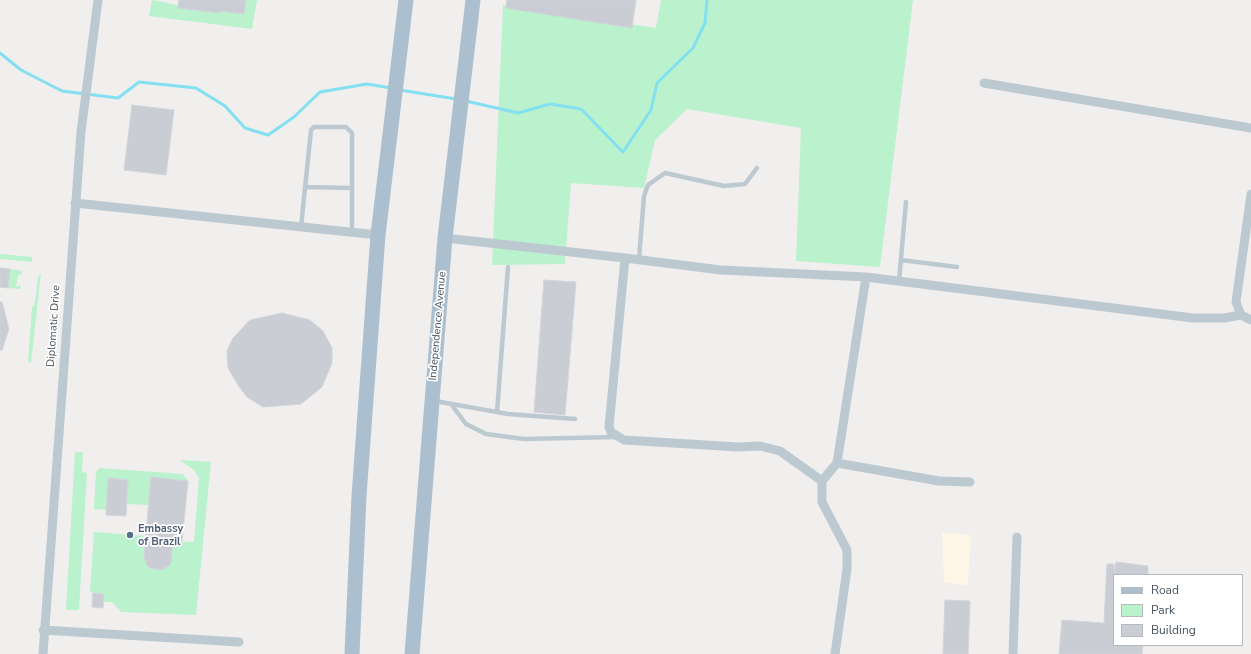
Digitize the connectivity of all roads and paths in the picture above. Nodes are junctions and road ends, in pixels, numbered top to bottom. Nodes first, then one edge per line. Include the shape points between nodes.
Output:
1 (98, 0) edge
2 (406, 0) edge
3 (473, 0) edge
4 (984, 83) dead end
5 (1251, 128) edge
6 (757, 168) dead end
7 (304, 187) junction
8 (352, 188) junction
9 (1251, 194) edge
10 (906, 202) dead end
11 (75, 204) junction
12 (301, 227) junction
13 (352, 233) junction
14 (378, 235) junction
15 (445, 238) junction
16 (625, 258) junction
17 (639, 259) junction
18 (901, 260) junction
19 (508, 267) dead end
20 (957, 267) dead end
21 (866, 277) junction
22 (899, 281) junction
23 (1241, 315) junction
24 (1251, 320) edge
25 (432, 400) junction
26 (451, 404) junction
27 (497, 412) junction
28 (575, 419) dead end
29 (616, 437) junction
30 (836, 463) junction
31 (822, 481) junction
32 (970, 482) dead end
33 (1017, 537) dead end
34 (43, 630) junction
35 (239, 642) dead end
36 (43, 654) edge
37 (352, 654) edge
38 (412, 654) edge
39 (835, 654) edge
40 (1013, 654) edge

1 - 11 street, Diplomatic Drive via 81,132
2 - 14 main road
3 - 15 main road, Independence Avenue
4 - 5 street
6 - 17 lane via 745,184 724,186 665,173 648,185 644,196
7 - 8 lane
7 - 8 lane via 311,130 314,127 346,127 352,134
7 - 12 lane
8 - 13 lane
9 - 23 street via 1236,302
10 - 18 lane
11 - 12 street
11 - 34 street, Diplomatic Drive
12 - 13 street
13 - 14 street
14 - 37 main road via 359,496
15 - 16 street
15 - 25 main road, Independence Avenue
16 - 17 street
16 - 29 street via 609,427
17 - 21 street via 721,270
18 - 20 lane
18 - 22 lane
19 - 27 lane
21 - 22 street
21 - 30 street
22 - 23 street via 1193,318
23 - 24 street
25 - 26 lane
25 - 38 main road, Independence Avenue
26 - 27 lane
26 - 29 lane via 466,424 486,434 524,439
27 - 28 lane
29 - 31 street via 624,440 760,446 780,451
30 - 31 street
30 - 32 street via 939,481
31 - 39 street via 822,502 847,550 847,569
33 - 40 street
34 - 35 street
34 - 36 street, Diplomatic Drive

